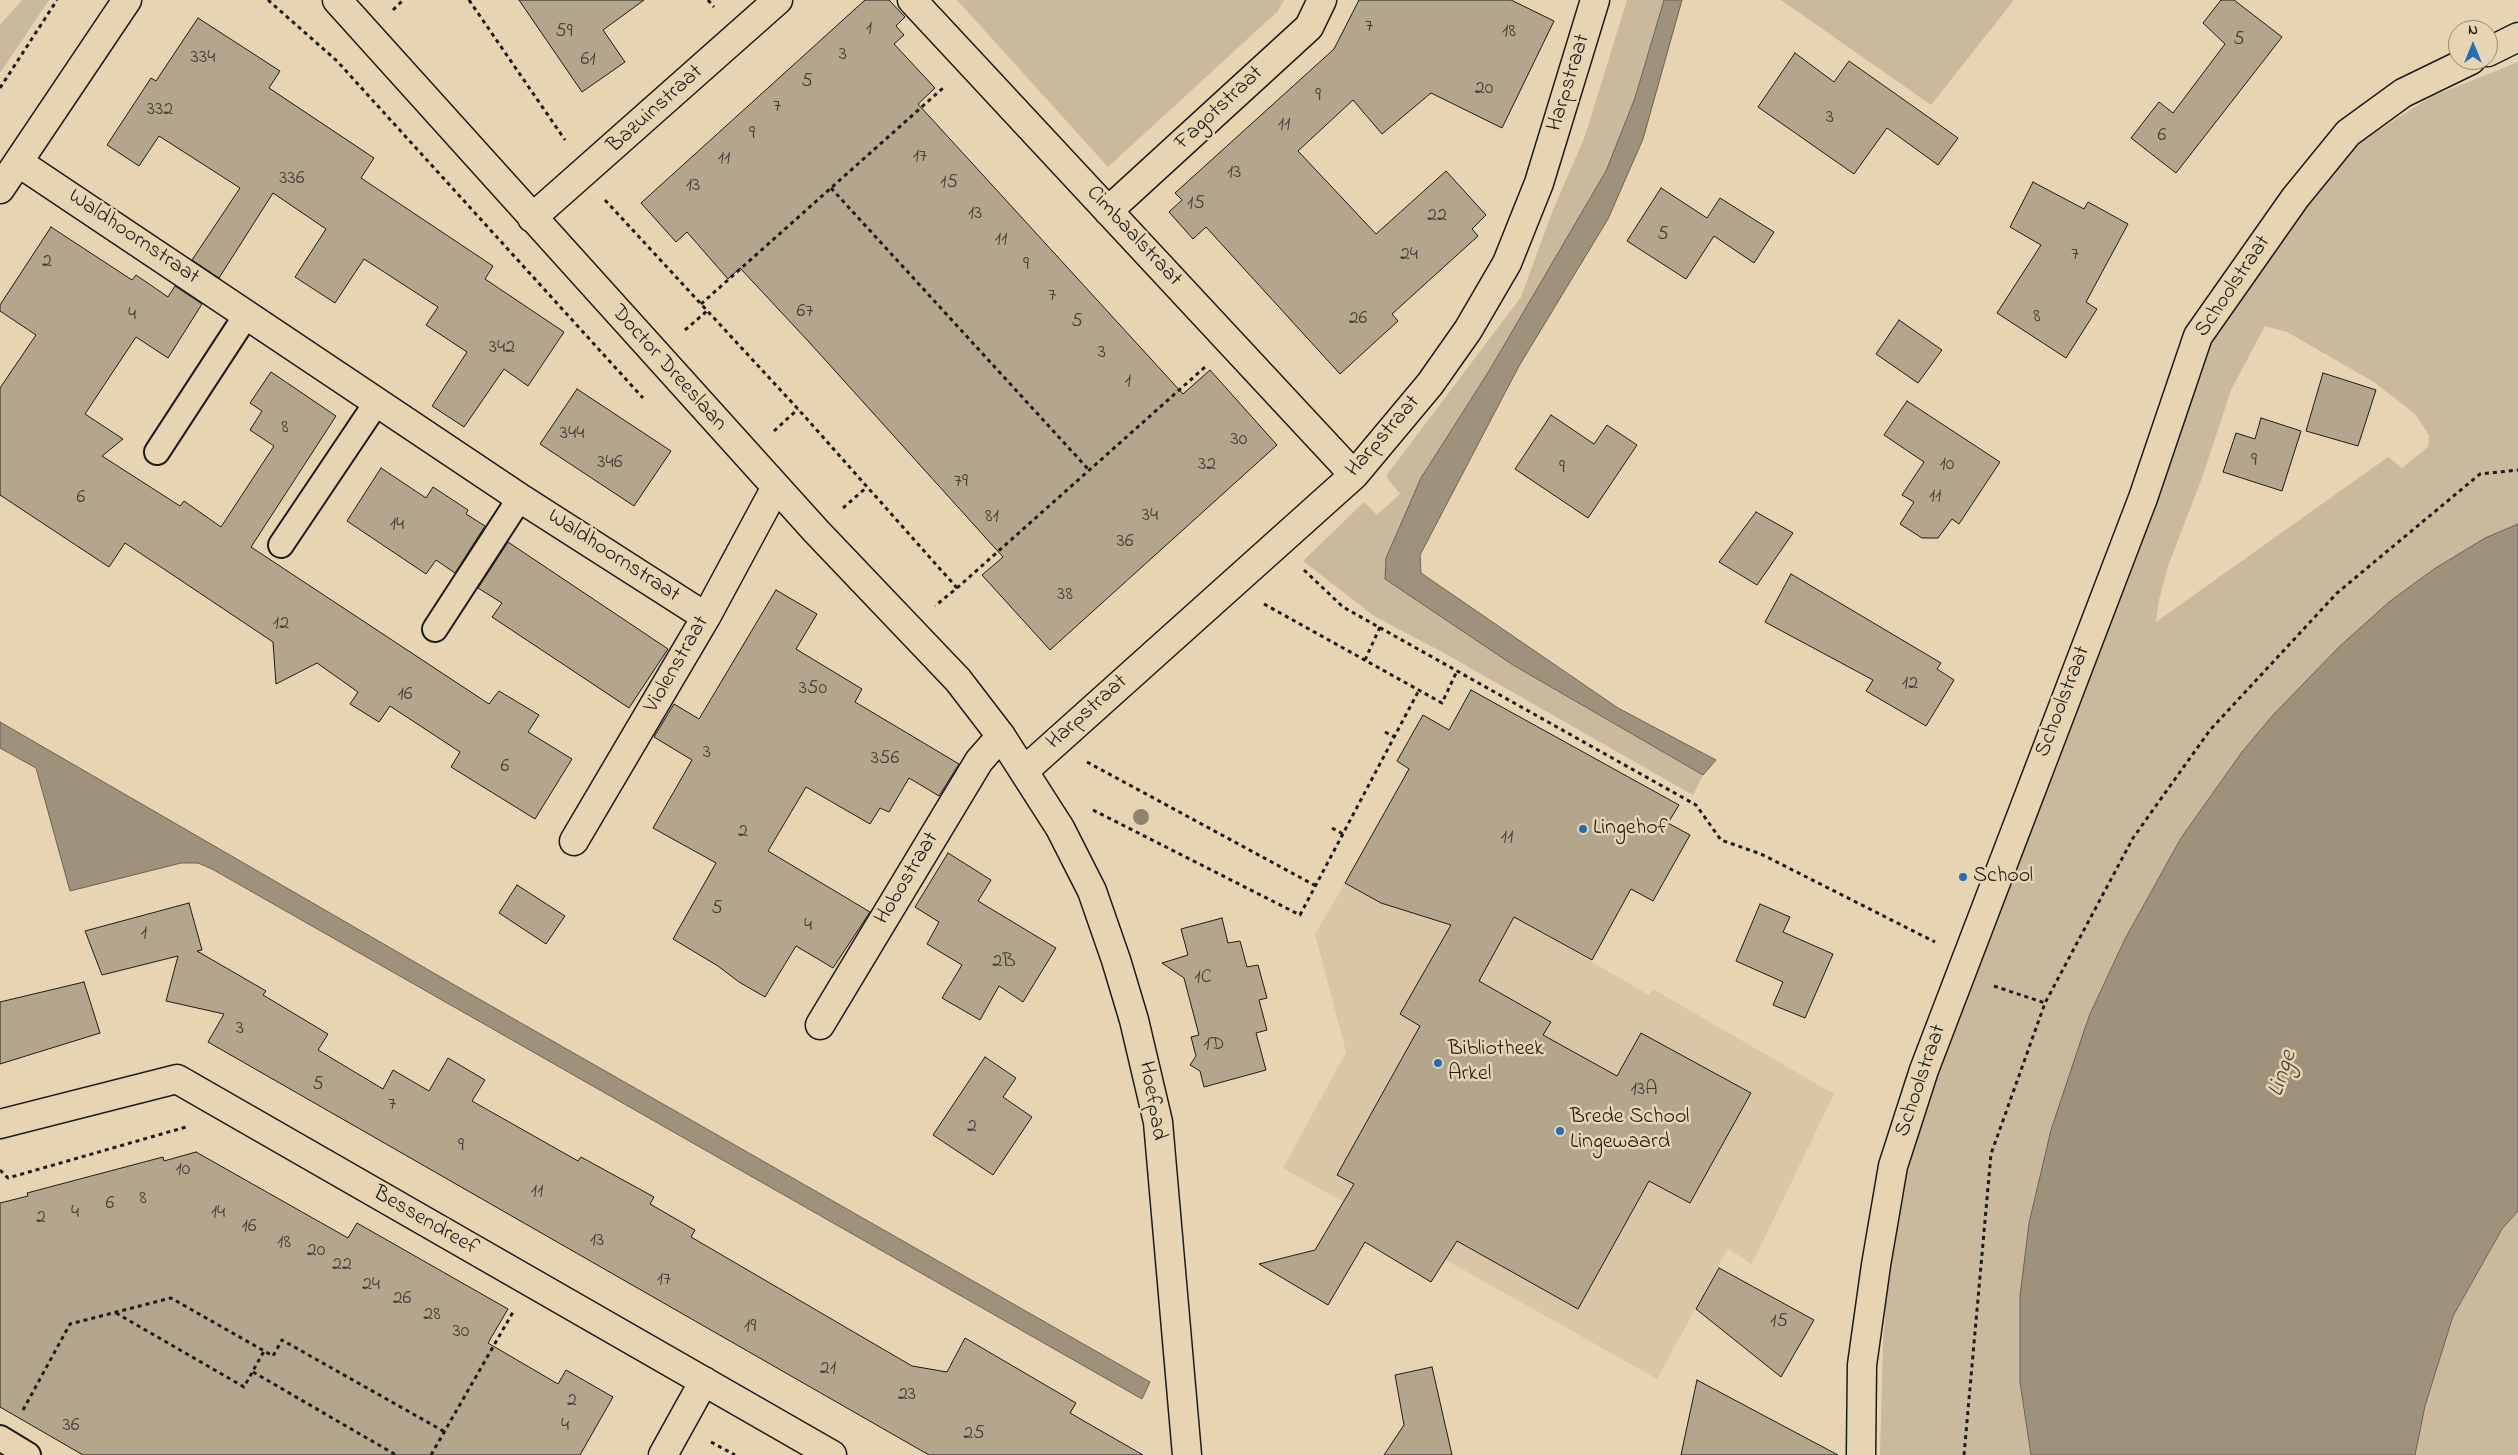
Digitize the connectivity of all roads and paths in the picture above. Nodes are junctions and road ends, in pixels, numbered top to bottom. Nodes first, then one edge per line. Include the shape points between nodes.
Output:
1 (57, 0) edge
2 (127, 0) edge
3 (337, 0) edge
4 (469, 0) edge
5 (778, 0) edge
6 (912, 0) edge
7 (1322, 0) edge
8 (1595, 0) edge
9 (2518, 37) edge
10 (2498, 47) edge
11 (971, 64) junction
12 (2450, 70) edge
13 (0, 88) edge
14 (18, 162) junction
15 (582, 176) junction
16 (831, 188) junction
17 (0, 189) edge
18 (1108, 211) junction
19 (532, 218) junction
20 (701, 304) junction
21 (247, 314) junction
22 (1232, 343) junction
23 (377, 402) junction
24 (157, 452) dead end
25 (1089, 470) junction
26 (2518, 470) edge
27 (1354, 475) junction
28 (776, 487) junction
29 (520, 498) junction
30 (1275, 544) junction
31 (282, 545) dead end
32 (1230, 585) junction
33 (957, 588) junction
34 (706, 618) junction
35 (1380, 627) junction
36 (435, 630) dead end
37 (907, 630) junction
38 (1365, 660) junction
39 (1458, 671) junction
40 (1420, 690) junction
41 (1384, 732) dead end
42 (1000, 736) junction
43 (1394, 737) junction
44 (1053, 744) junction
45 (1024, 771) junction
46 (1088, 807) dead end
47 (1332, 828) dead end
48 (1343, 834) junction
49 (574, 841) dead end
50 (1316, 886) junction
51 (1937, 944) dead end
52 (1960, 974) junction
53 (2045, 1003) junction
54 (820, 1025) dead end
55 (0, 1124) edge
56 (196, 1129) dead end
57 (0, 1170) edge
58 (531, 1281) junction
59 (115, 1313) junction
60 (264, 1351) junction
61 (254, 1372) junction
62 (704, 1381) junction
63 (445, 1432) junction
64 (3, 1440) edge
65 (28, 1455) edge
66 (396, 1455) edge
67 (432, 1455) edge
68 (663, 1455) edge
69 (832, 1455) edge
70 (1187, 1455) edge
71 (1861, 1455) edge
72 (1964, 1455) edge

1 - 13 path
2 - 14 street
3 - 19 street, Doctor Dreeslaan
4 - 15 path via 573,152
5 - 15 street, Bazuinstraat
6 - 11 street, Cimbaalstraat
7 - 18 street, Fagotstraat via 1309,27
8 - 27 street, Harpstraat via 1539,183 1507,263 1468,330 1430,384
9 - 10 street
11 - 16 path
11 - 18 street, Cimbaalstraat
12 - 52 street, Schoolstraat via 2403,93 2348,134 2295,198 2198,336 2143,498
14 - 17 street
14 - 21 street, Waldhoornstraat
15 - 19 street, Bazuinstraat
15 - 20 path
16 - 20 path
16 - 25 path
18 - 22 street, Cimbaalstraat
19 - 28 street, Doctor Dreeslaan
20 - 33 path
21 - 23 street, Waldhoornstraat
21 - 24 lane
22 - 25 path
22 - 27 street, Cimbaalstraat
23 - 29 street, Waldhoornstraat
23 - 31 lane
25 - 33 path
26 - 53 path via 2480,474 2337,593 2210,730 2133,838
27 - 30 street, Harpstraat
28 - 34 street, Violenstraat
28 - 37 street, Doctor Dreeslaan
29 - 34 street, Waldhoornstraat
29 - 36 lane
30 - 32 street, Harpstraat
30 - 35 path via 1343,607
32 - 38 path
32 - 44 street, Harpstraat
33 - 37 path
34 - 49 street, Violenstraat
35 - 38 path
35 - 39 path
37 - 42 street, Doctor Dreeslaan via 958,680
38 - 40 path
39 - 40 path via 1442,703
39 - 51 path via 1696,805 1721,840 1761,854
40 - 43 path
41 - 43 path
42 - 45 street, Hoefpad
42 - 54 street, Hobostraat via 979,761
43 - 48 path
44 - 45 street, Harpstraat
44 - 50 path
45 - 70 street, Hoefpad via 1060,828 1092,890 1148,1073 1158,1122
46 - 50 path via 1300,915
47 - 48 path
48 - 50 path
52 - 53 path
52 - 71 street, Schoolstraat via 1924,1070 1894,1166 1862,1365
53 - 72 path via 1991,1154
55 - 58 street, Bessendreef via 177,1079
56 - 57 path via 187,1127 8,1178
58 - 62 street, Bessendreef
58 - 63 path
59 - 60 path via 171,1298
59 - 61 path via 244,1387
59 - 64 path via 70,1324
60 - 61 path
60 - 63 path via 273,1356 282,1340
61 - 66 path
62 - 68 street
62 - 69 street, Bessendreef
63 - 67 path
64 - 65 lane

